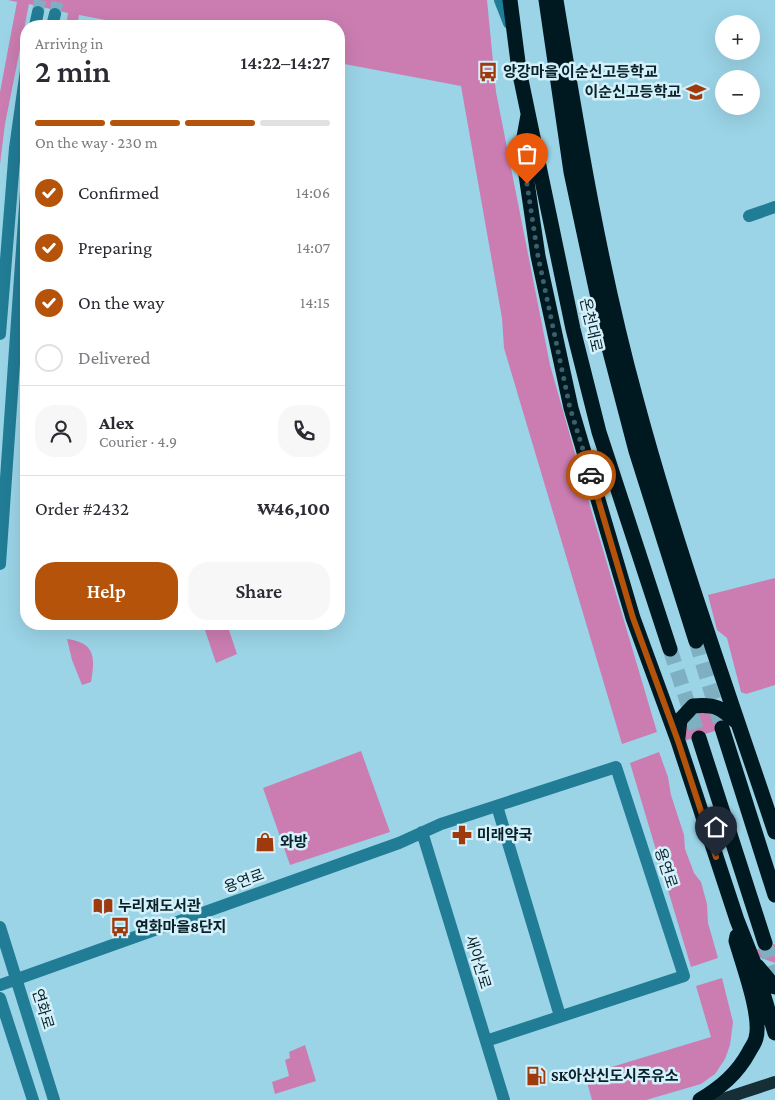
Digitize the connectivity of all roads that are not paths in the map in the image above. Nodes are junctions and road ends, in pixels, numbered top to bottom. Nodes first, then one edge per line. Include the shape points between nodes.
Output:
1 (500, 0) edge
2 (510, 0) edge
3 (546, 0) edge
4 (556, 0) edge
5 (38, 12) tunnel mouth
6 (36, 20) edge
7 (514, 36) junction
8 (20, 113) edge
9 (528, 115) junction
10 (775, 207) edge
11 (749, 216) dead end
12 (4, 228) edge
13 (20, 228) edge
14 (20, 295) edge
15 (0, 334) edge
16 (0, 564) edge
17 (696, 641) tunnel mouth
18 (670, 649) tunnel mouth
19 (738, 723) junction
20 (722, 728) tunnel mouth
21 (699, 738) tunnel mouth
22 (678, 741) junction
23 (497, 806) junction
24 (422, 832) junction
25 (775, 832) edge
26 (775, 895) edge
27 (737, 920) junction
28 (0, 927) edge
29 (765, 944) tunnel mouth
30 (754, 963) junction
31 (16, 979) junction
32 (0, 985) edge
33 (775, 987) edge
34 (0, 998) edge
35 (560, 1016) junction
36 (775, 1033) edge
37 (486, 1041) junction
38 (775, 1082) edge
39 (33, 1100) edge
40 (54, 1100) edge
41 (504, 1100) edge
42 (700, 1100) edge
43 (720, 1100) edge

1 - 7 street
2 - 7 highway, 온천대로
3 - 17 highway, 온천대로 via 570,172 607,340 636,450
4 - 19 highway via 602,259 635,398
5 - 6 street
7 - 9 highway, 온천대로
8 - 12 street
9 - 18 highway, 온천대로 via 573,329 599,432
9 - 22 highway via 522,148 538,256 570,408 633,618
10 - 11 street
12 - 13 street
12 - 15 street
14 - 16 street
19 - 22 highway via 724,710 709,705 693,706 680,720
19 - 25 highway
20 - 26 highway
21 - 29 highway
22 - 27 highway
23 - 24 street, 용연로
23 - 35 street
23 - 35 street, 용연로 via 616,767 684,976
24 - 31 street, 용연로 via 372,853
24 - 37 street, 새아산로
27 - 30 highway
27 - 42 highway via 736,941 756,1014 756,1038 733,1077
28 - 31 street, 연화로
30 - 33 highway
30 - 36 highway
31 - 32 street, 용연로
31 - 40 street, 연화로
34 - 39 street
35 - 37 street, 용연로
37 - 41 street, 새아산로
38 - 43 main road

